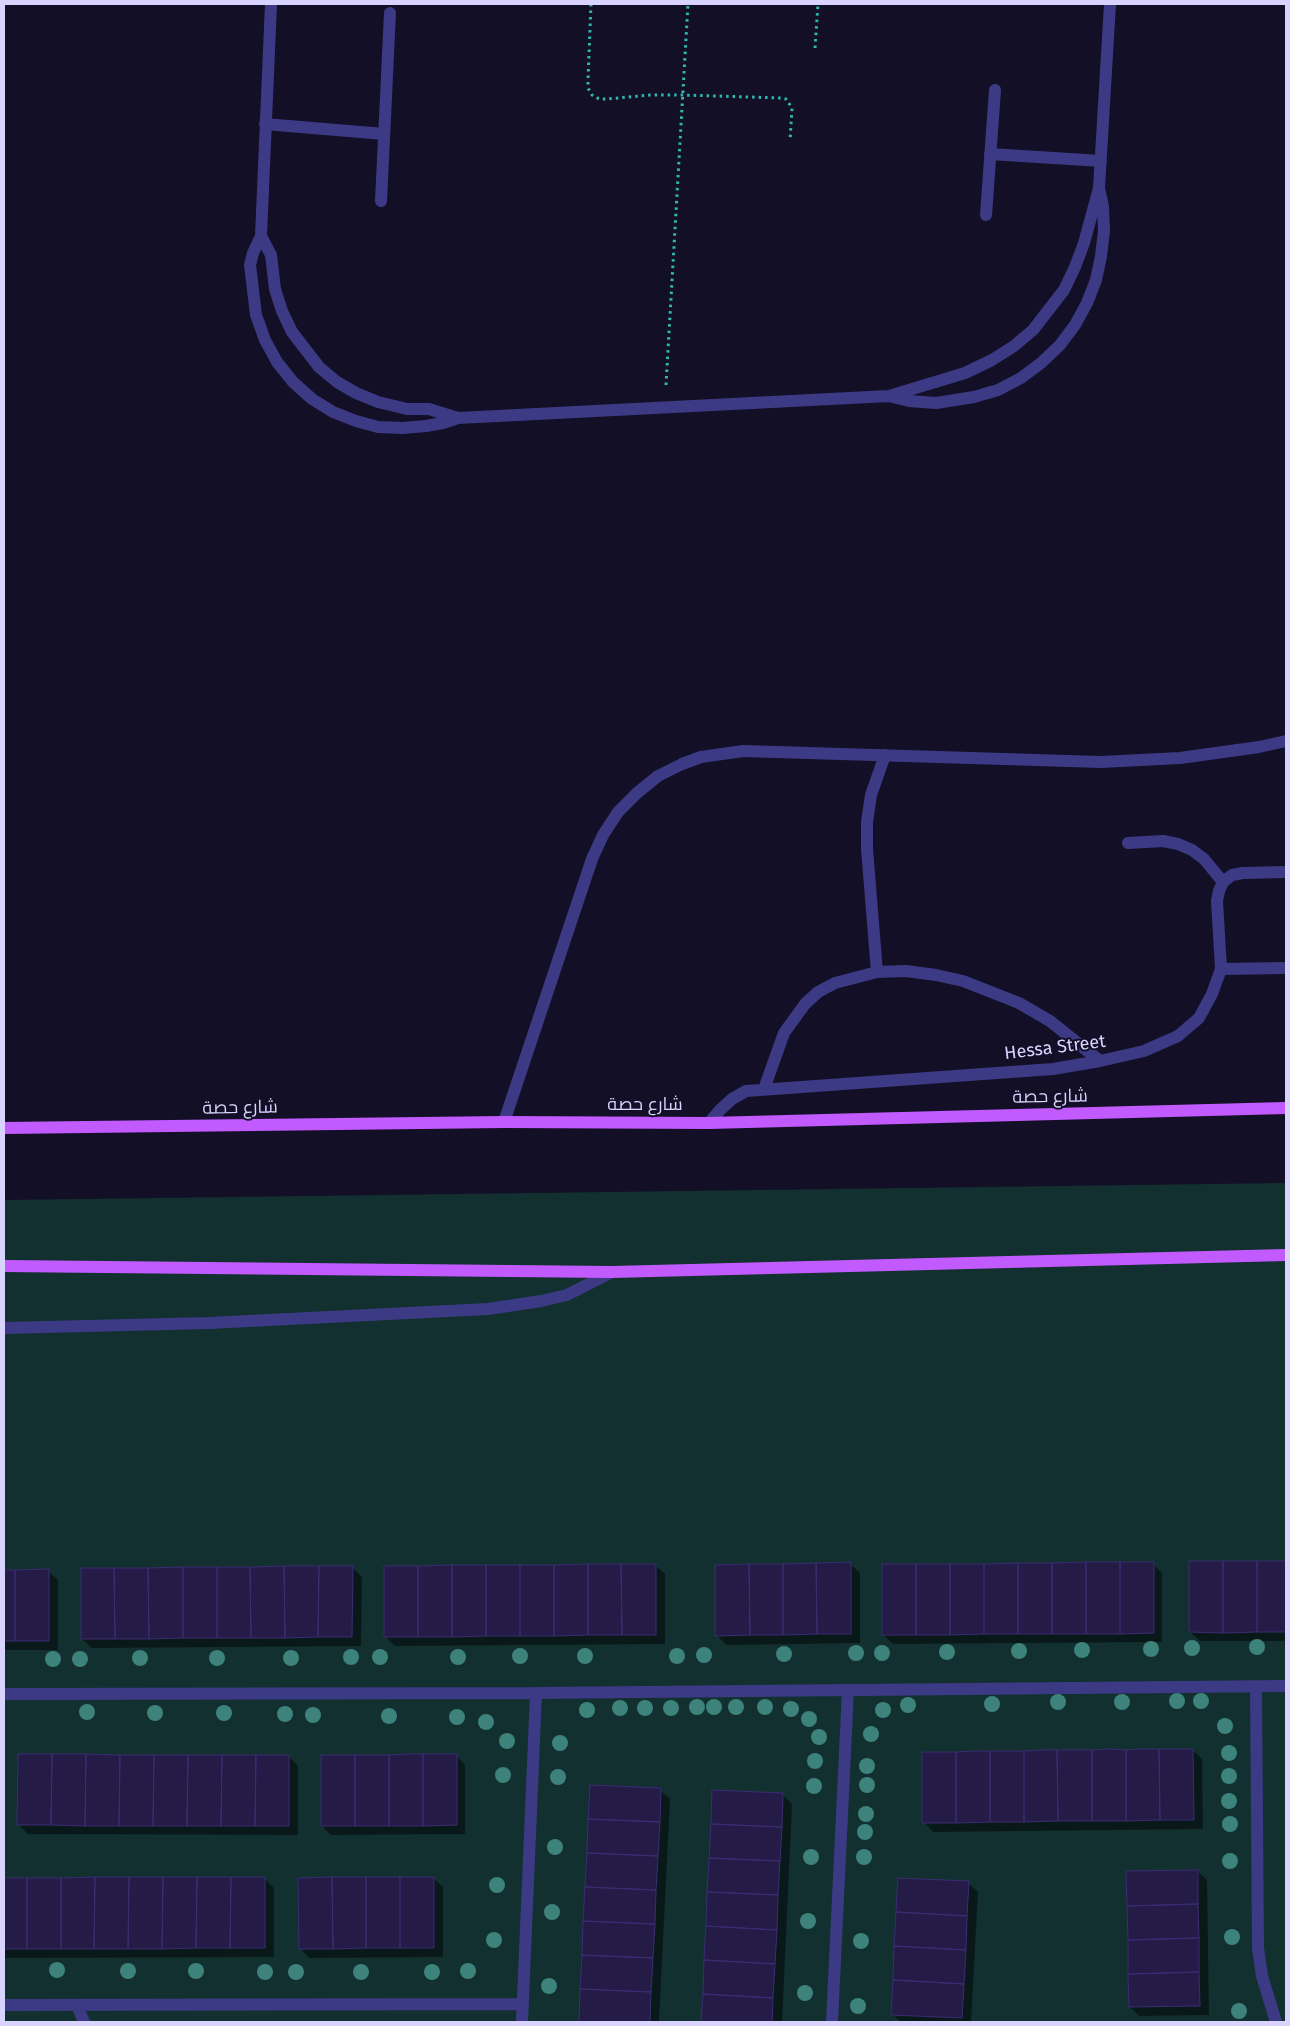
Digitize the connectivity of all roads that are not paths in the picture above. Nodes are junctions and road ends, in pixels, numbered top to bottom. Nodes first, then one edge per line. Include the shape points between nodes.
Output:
1 (271, 4) edge
2 (1110, 4) edge
3 (390, 13) dead end
4 (995, 90) dead end
5 (265, 124) junction
6 (384, 134) junction
7 (990, 154) junction
8 (1101, 161) junction
9 (1099, 188) junction
10 (380, 201) dead end
11 (986, 215) dead end
12 (261, 236) junction
13 (889, 396) junction
14 (458, 418) junction
15 (1286, 741) edge
16 (885, 755) junction
17 (1128, 843) dead end
18 (1286, 872) edge
19 (1223, 882) junction
20 (1286, 968) edge
21 (1221, 969) junction
22 (876, 972) junction
23 (1100, 1061) junction
24 (764, 1089) junction
25 (1286, 1108) edge
26 (504, 1122) junction
27 (710, 1123) junction
28 (4, 1128) edge
29 (1286, 1255) edge
30 (4, 1266) edge
31 (612, 1272) junction
32 (4, 1328) edge
33 (1286, 1686) edge
34 (1256, 1687) junction
35 (848, 1690) junction
36 (536, 1693) junction
37 (4, 1694) edge
38 (523, 2004) junction
39 (4, 2005) edge
40 (77, 2005) junction
41 (84, 2022) edge
42 (522, 2022) edge
43 (832, 2022) edge
44 (1276, 2022) edge

1 - 5 street
2 - 8 street
3 - 6 street
4 - 7 street
5 - 6 street
5 - 12 street
6 - 10 street
7 - 8 street
7 - 11 street
8 - 9 street
9 - 13 street via 1075,267 1064,290 1033,330 1014,346 965,373
9 - 13 street via 1104,231 1096,280 1087,303 1060,345 1021,378 974,397 936,404
12 - 14 street via 271,255 275,289 282,311 292,332 319,367 337,382 378,402
12 - 14 street via 250,265 256,315 264,340 293,382 333,412 378,426 426,426
13 - 14 street
15 - 16 street via 1180,758 1101,762
16 - 22 street via 871,795 867,822
16 - 26 street via 743,750 722,753 682,764 658,776 636,793 618,812 592,859
17 - 19 street via 1178,844 1204,859
18 - 19 street via 1243,872
19 - 21 street, Hessa Street via 1217,901
20 - 21 street
21 - 23 street, Hessa Street via 1199,1018 1178,1036 1144,1051
22 - 23 street via 936,975 1019,1003 1050,1021
22 - 24 street via 835,983 805,1004 784,1033
23 - 24 street, Hessa Street via 1053,1069
24 - 27 street, Hessa Street via 746,1091 732,1099
25 - 27 main road, شارع حصة
26 - 27 main road, شارع حصة
26 - 28 main road, شارع حصة
29 - 31 main road
30 - 31 main road
31 - 32 street via 567,1294 488,1309 209,1323
33 - 34 street
34 - 35 street
34 - 44 street via 1258,1948 1262,1976
35 - 36 street
35 - 43 street
36 - 37 street
36 - 38 street
38 - 40 street
38 - 42 street
39 - 40 street
40 - 41 street

